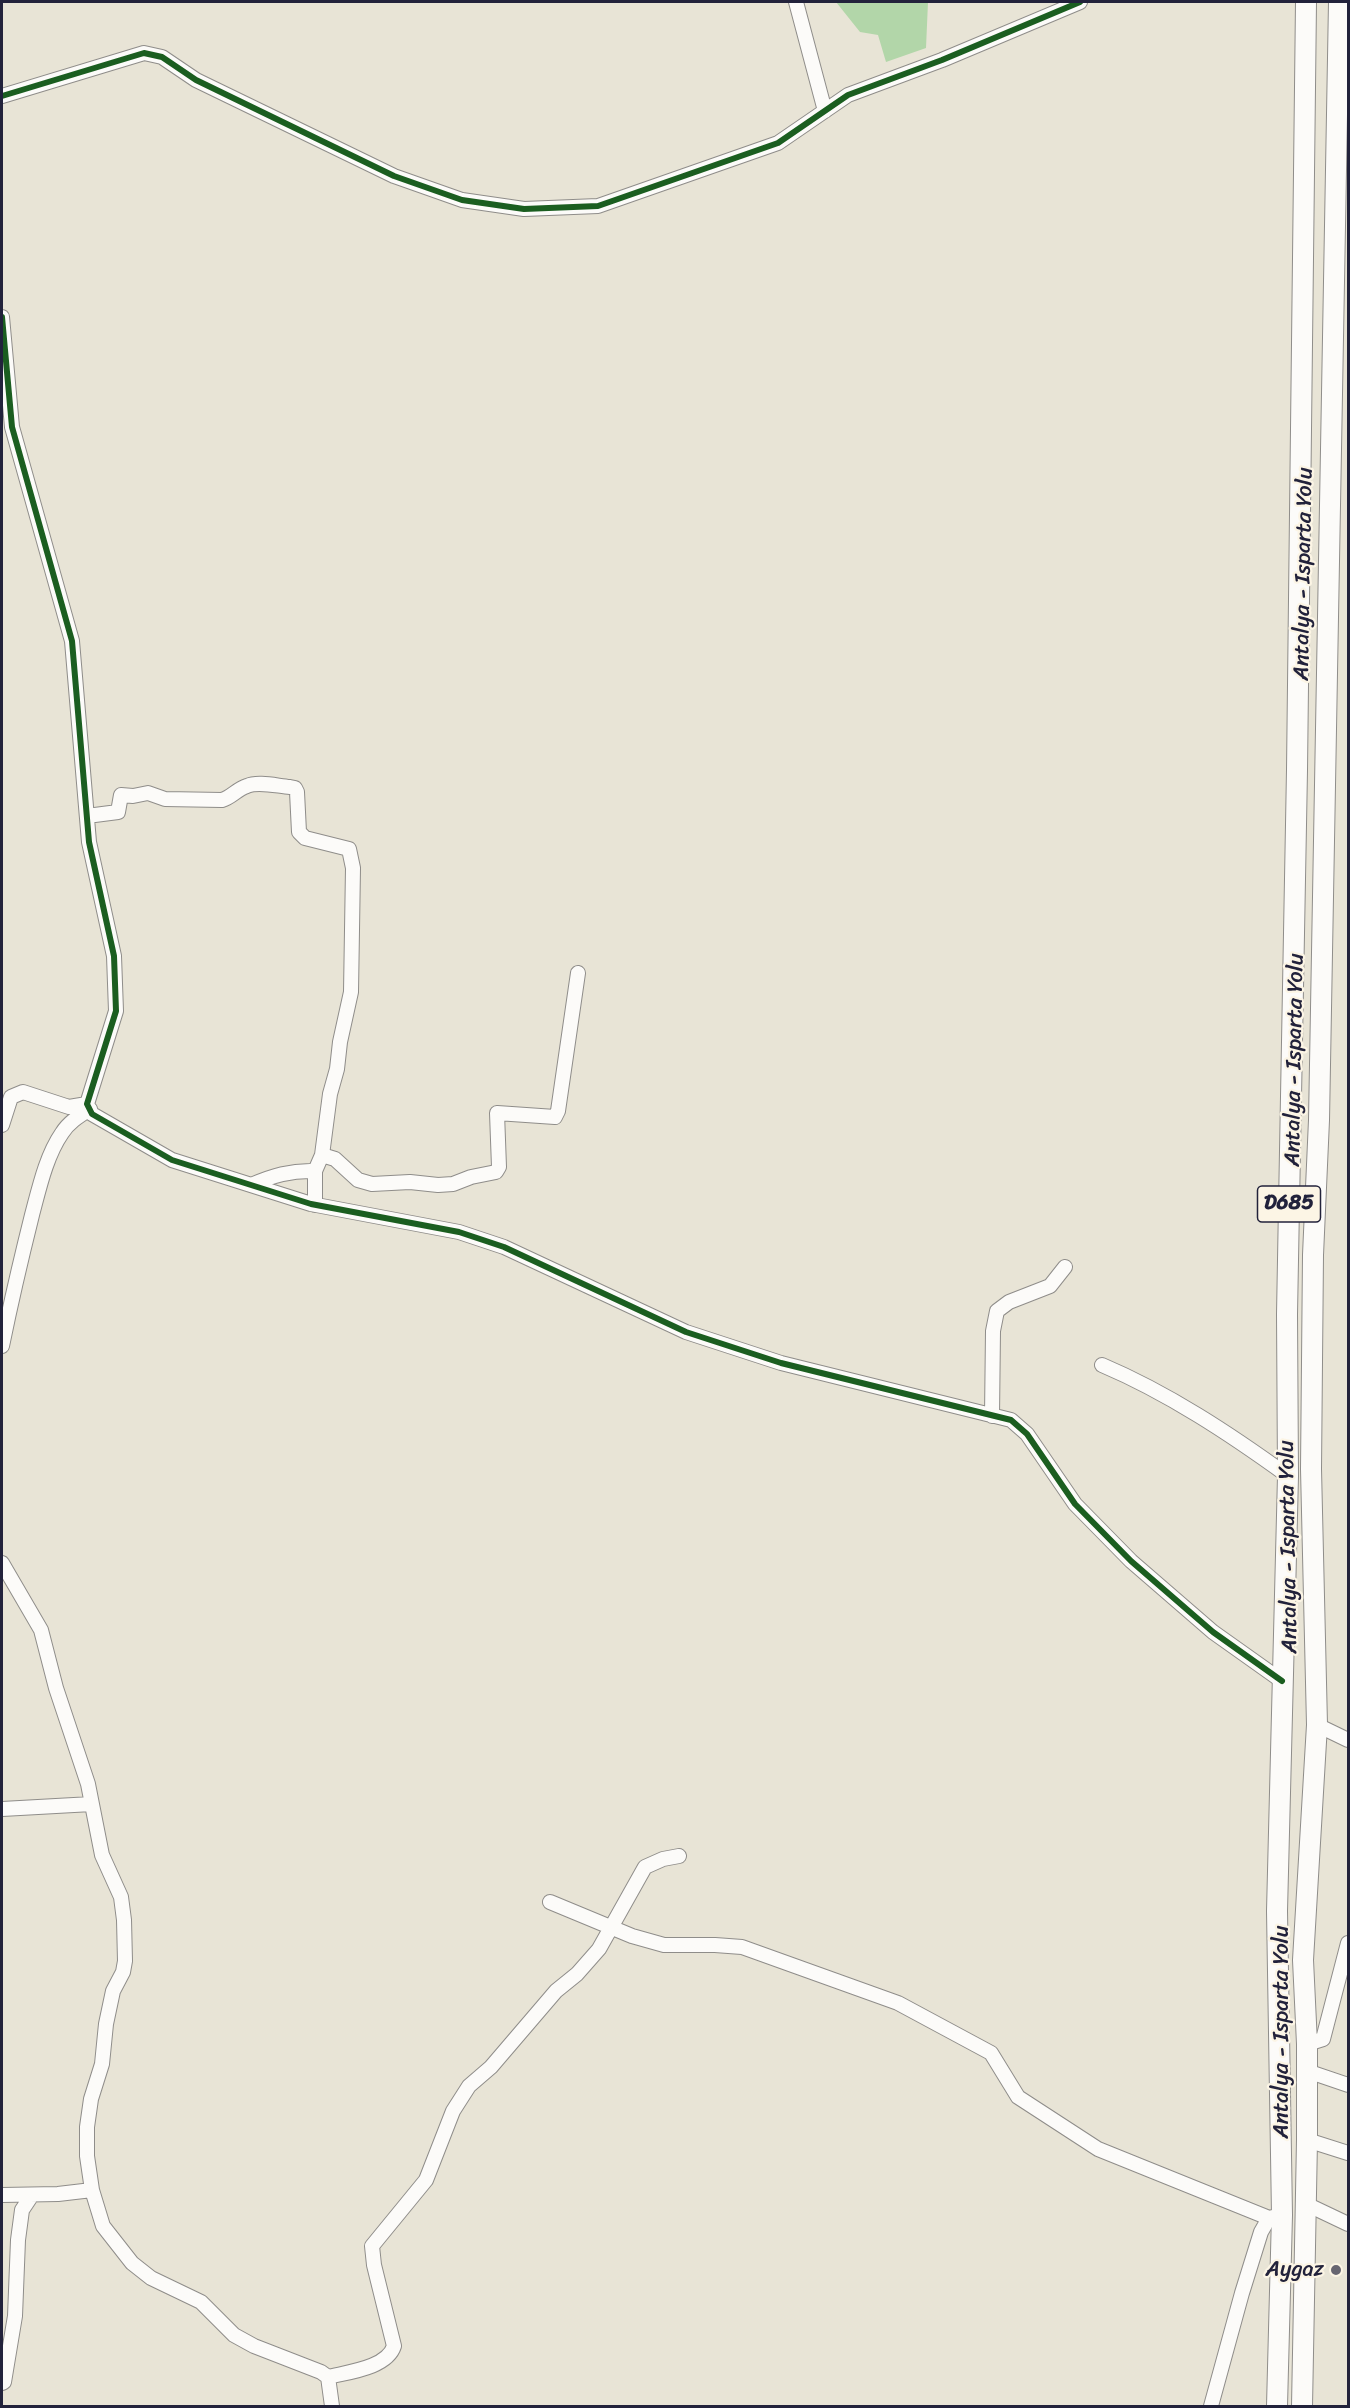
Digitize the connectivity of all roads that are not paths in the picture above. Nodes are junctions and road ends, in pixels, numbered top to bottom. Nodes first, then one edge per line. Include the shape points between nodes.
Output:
1 (796, 2) edge
2 (1080, 2) edge
3 (1306, 2) edge
4 (1339, 2) edge
5 (2, 96) edge
6 (825, 111) junction
7 (2, 317) edge
8 (87, 816) junction
9 (578, 973) dead end
10 (88, 1106) junction
11 (2, 1125) edge
12 (322, 1155) junction
13 (315, 1171) junction
14 (251, 1185) junction
15 (315, 1205) junction
16 (1065, 1267) dead end
17 (2, 1346) edge
18 (1102, 1365) dead end
19 (992, 1416) junction
20 (1288, 1476) junction
21 (2, 1563) edge
22 (1282, 1681) junction
23 (1317, 1725) junction
24 (1348, 1740) edge
25 (92, 1804) junction
26 (2, 1809) edge
27 (679, 1856) dead end
28 (550, 1902) dead end
29 (612, 1928) junction
30 (1348, 1942) edge
31 (1307, 2044) junction
32 (1306, 2072) junction
33 (1348, 2085) edge
34 (1307, 2140) junction
35 (1348, 2153) edge
36 (92, 2190) junction
37 (2, 2195) edge
38 (32, 2195) junction
39 (1306, 2204) junction
40 (1275, 2216) junction
41 (1348, 2224) edge
42 (328, 2377) junction
43 (2, 2383) edge
44 (332, 2406) edge
45 (1211, 2406) edge
46 (1277, 2406) edge
47 (1302, 2406) edge

1 - 6 street
2 - 6 street via 848,95
3 - 20 highway, Antalya - Isparta Yolu / D685
4 - 23 highway, Antalya - Isparta Yolu / D685 via 1319,1120 1312,1303
5 - 6 street via 144,52 162,57 196,80 394,176 462,200 524,209 598,206 778,143
7 - 8 street via 12,427 72,641
8 - 10 street via 114,956 116,1011
8 - 12 street via 118,812 121,795 222,800 250,784 290,787 297,792 299,832 305,838 349,849 353,868 351,992
9 - 12 street via 558,1111 555,1117 497,1113 496,1172 453,1184 372,1184 358,1180 335,1160
10 - 11 street via 69,1107 22,1092 11,1097
10 - 14 street via 92,1114 172,1160
10 - 17 street via 71,1121 53,1151 15,1280
12 - 13 street
13 - 14 street via 279,1174
13 - 15 street
14 - 15 street
15 - 19 street via 459,1232 504,1247 686,1332 781,1363
16 - 19 street via 1050,1286 1009,1302 997,1311 993,1331
18 - 20 street via 1238,1440
19 - 22 street via 1011,1420 1027,1434 1075,1504 1131,1561 1213,1632
20 - 22 highway, Antalya - Isparta Yolu / D685
21 - 25 street via 41,1630
22 - 40 highway, Antalya - Isparta Yolu / D685
23 - 24 street
23 - 31 highway, Antalya - Isparta Yolu / D685 via 1303,1960
25 - 26 street
25 - 36 street via 102,1855 121,1897 125,1961 113,1991 102,2064 91,2099 87,2156
27 - 29 street via 645,1868
28 - 29 street
29 - 40 street via 663,1945 742,1947 898,2003 991,2053 1018,2097 1098,2149
29 - 42 street via 577,1974 556,1991 470,2086 453,2111 426,2180 372,2246 394,2346 392,2352 374,2365
30 - 31 street via 1323,2039
31 - 32 highway, Antalya - Isparta Yolu / D685
32 - 33 street
32 - 34 highway, Antalya - Isparta Yolu / D685
34 - 35 street
34 - 39 highway, Antalya - Isparta Yolu / D685
36 - 38 street
36 - 42 street via 103,2226 132,2263 151,2278 201,2302 234,2335
37 - 38 street
38 - 43 street via 22,2210 15,2316
39 - 41 street
39 - 47 highway, Antalya - Isparta Yolu / D685
40 - 45 street via 1261,2232
40 - 46 highway, Antalya - Isparta Yolu / D685
42 - 44 street

